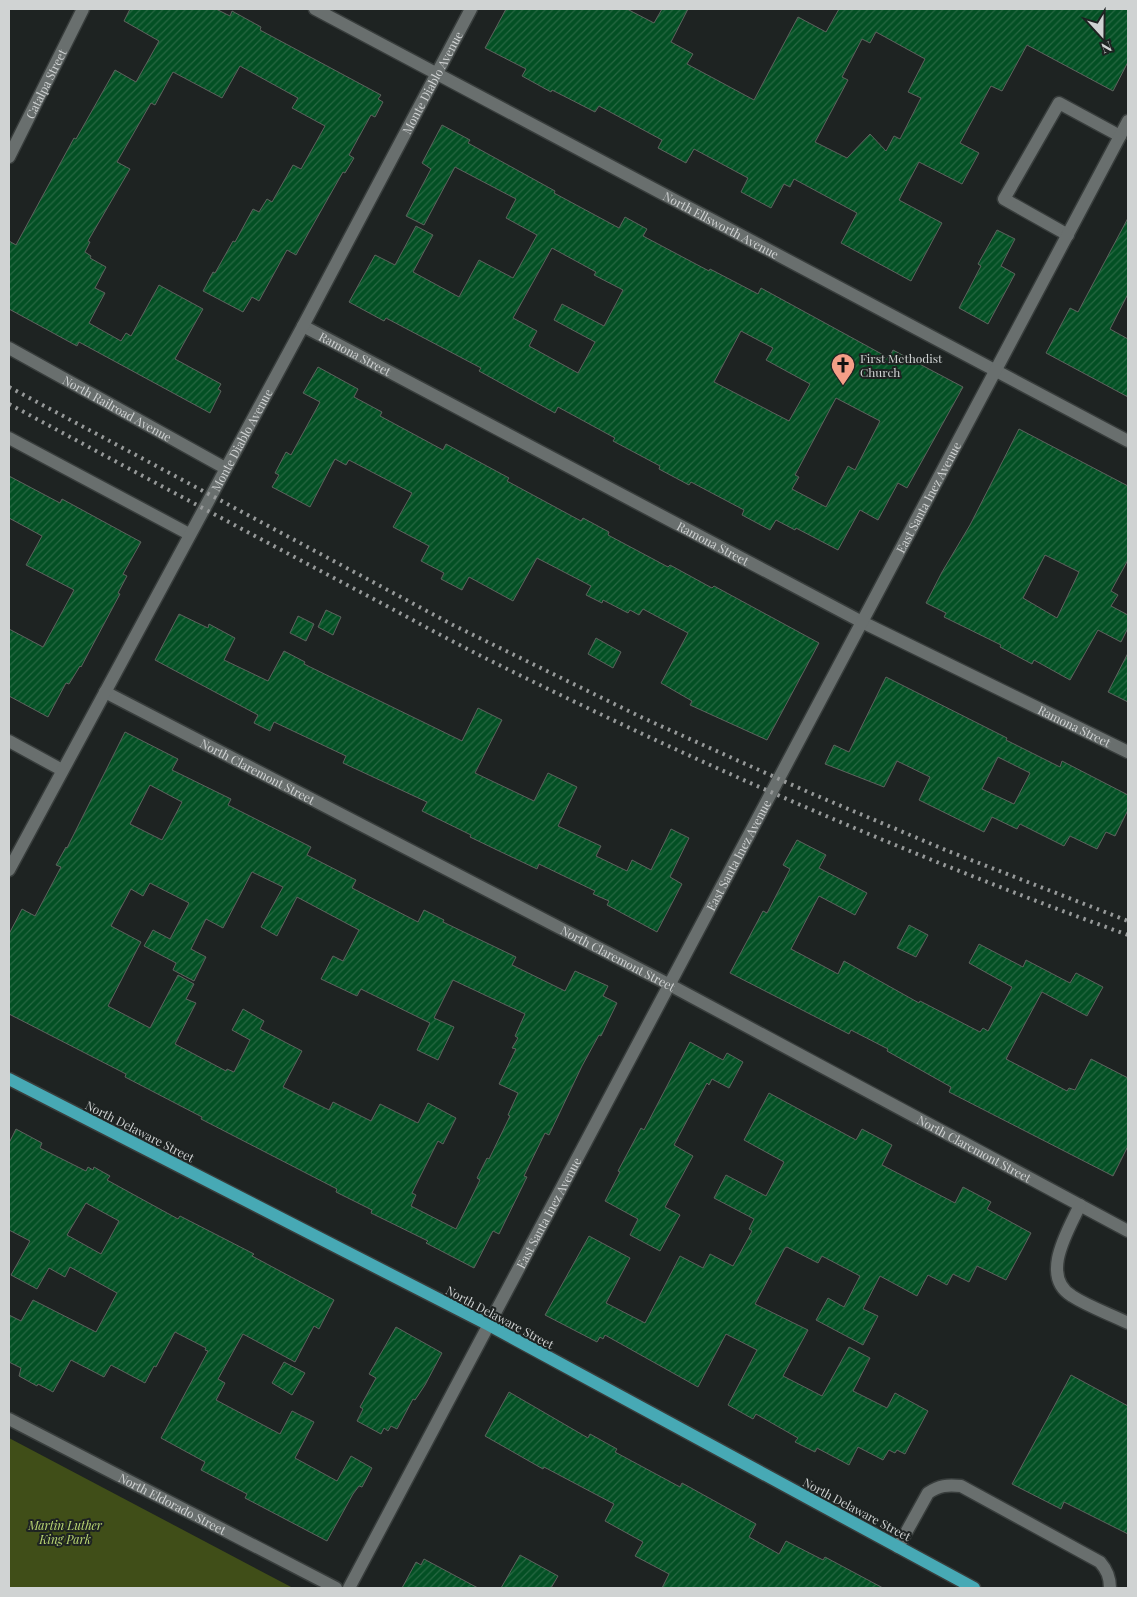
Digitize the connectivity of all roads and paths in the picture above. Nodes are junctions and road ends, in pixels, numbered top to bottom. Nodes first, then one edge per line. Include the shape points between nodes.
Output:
1 (83, 9) edge
2 (315, 9) edge
3 (471, 9) edge
4 (436, 73) junction
5 (1128, 121) edge
6 (1120, 136) junction
7 (9, 156) edge
8 (1068, 235) junction
9 (303, 326) junction
10 (9, 348) edge
11 (996, 370) junction
12 (9, 438) edge
13 (1128, 441) edge
14 (225, 468) junction
15 (189, 534) junction
16 (862, 622) junction
17 (105, 692) junction
18 (9, 741) edge
19 (1128, 752) edge
20 (62, 770) junction
21 (9, 870) edge
22 (670, 985) junction
23 (9, 1079) edge
24 (1080, 1205) junction
25 (1128, 1231) edge
26 (1128, 1323) edge
27 (489, 1326) junction
28 (9, 1419) edge
29 (898, 1547) junction
30 (336, 1588) edge
31 (349, 1588) edge
32 (974, 1588) edge
33 (1110, 1588) edge

1 - 7 street, Catalpa Street
2 - 4 street, North Ellsworth Avenue
3 - 4 street, Monte Diablo Avenue
4 - 9 street, Monte Diablo Avenue
4 - 11 street, North Ellsworth Avenue
5 - 6 street, East Santa Inez Avenue
6 - 8 street, East Santa Inez Avenue
6 - 8 street via 1059,103 1004,199
8 - 11 street, East Santa Inez Avenue
9 - 14 street, Monte Diablo Avenue
9 - 16 street, Ramona Street
10 - 14 street, North Railroad Avenue
11 - 13 street, North Ellsworth Avenue
11 - 16 street, East Santa Inez Avenue
12 - 15 street
14 - 15 street, Monte Diablo Avenue
15 - 17 street, Monte Diablo Avenue
16 - 19 street, Ramona Street
16 - 22 street, East Santa Inez Avenue
17 - 20 street, Monte Diablo Avenue
17 - 22 street, North Claremont Street
18 - 20 street
20 - 21 street, Monte Diablo Avenue
22 - 24 street, North Claremont Street
22 - 27 street, East Santa Inez Avenue
23 - 27 main road, North Delaware Street
24 - 25 street, North Claremont Street
24 - 26 street via 1058,1257 1057,1272 1061,1285 1070,1296
27 - 29 main road, North Delaware Street
27 - 31 street, East Santa Inez Avenue
28 - 30 street, North Eldorado Street
29 - 32 main road, North Delaware Street
29 - 33 street via 928,1493 946,1484 961,1486 1100,1562 1106,1569

